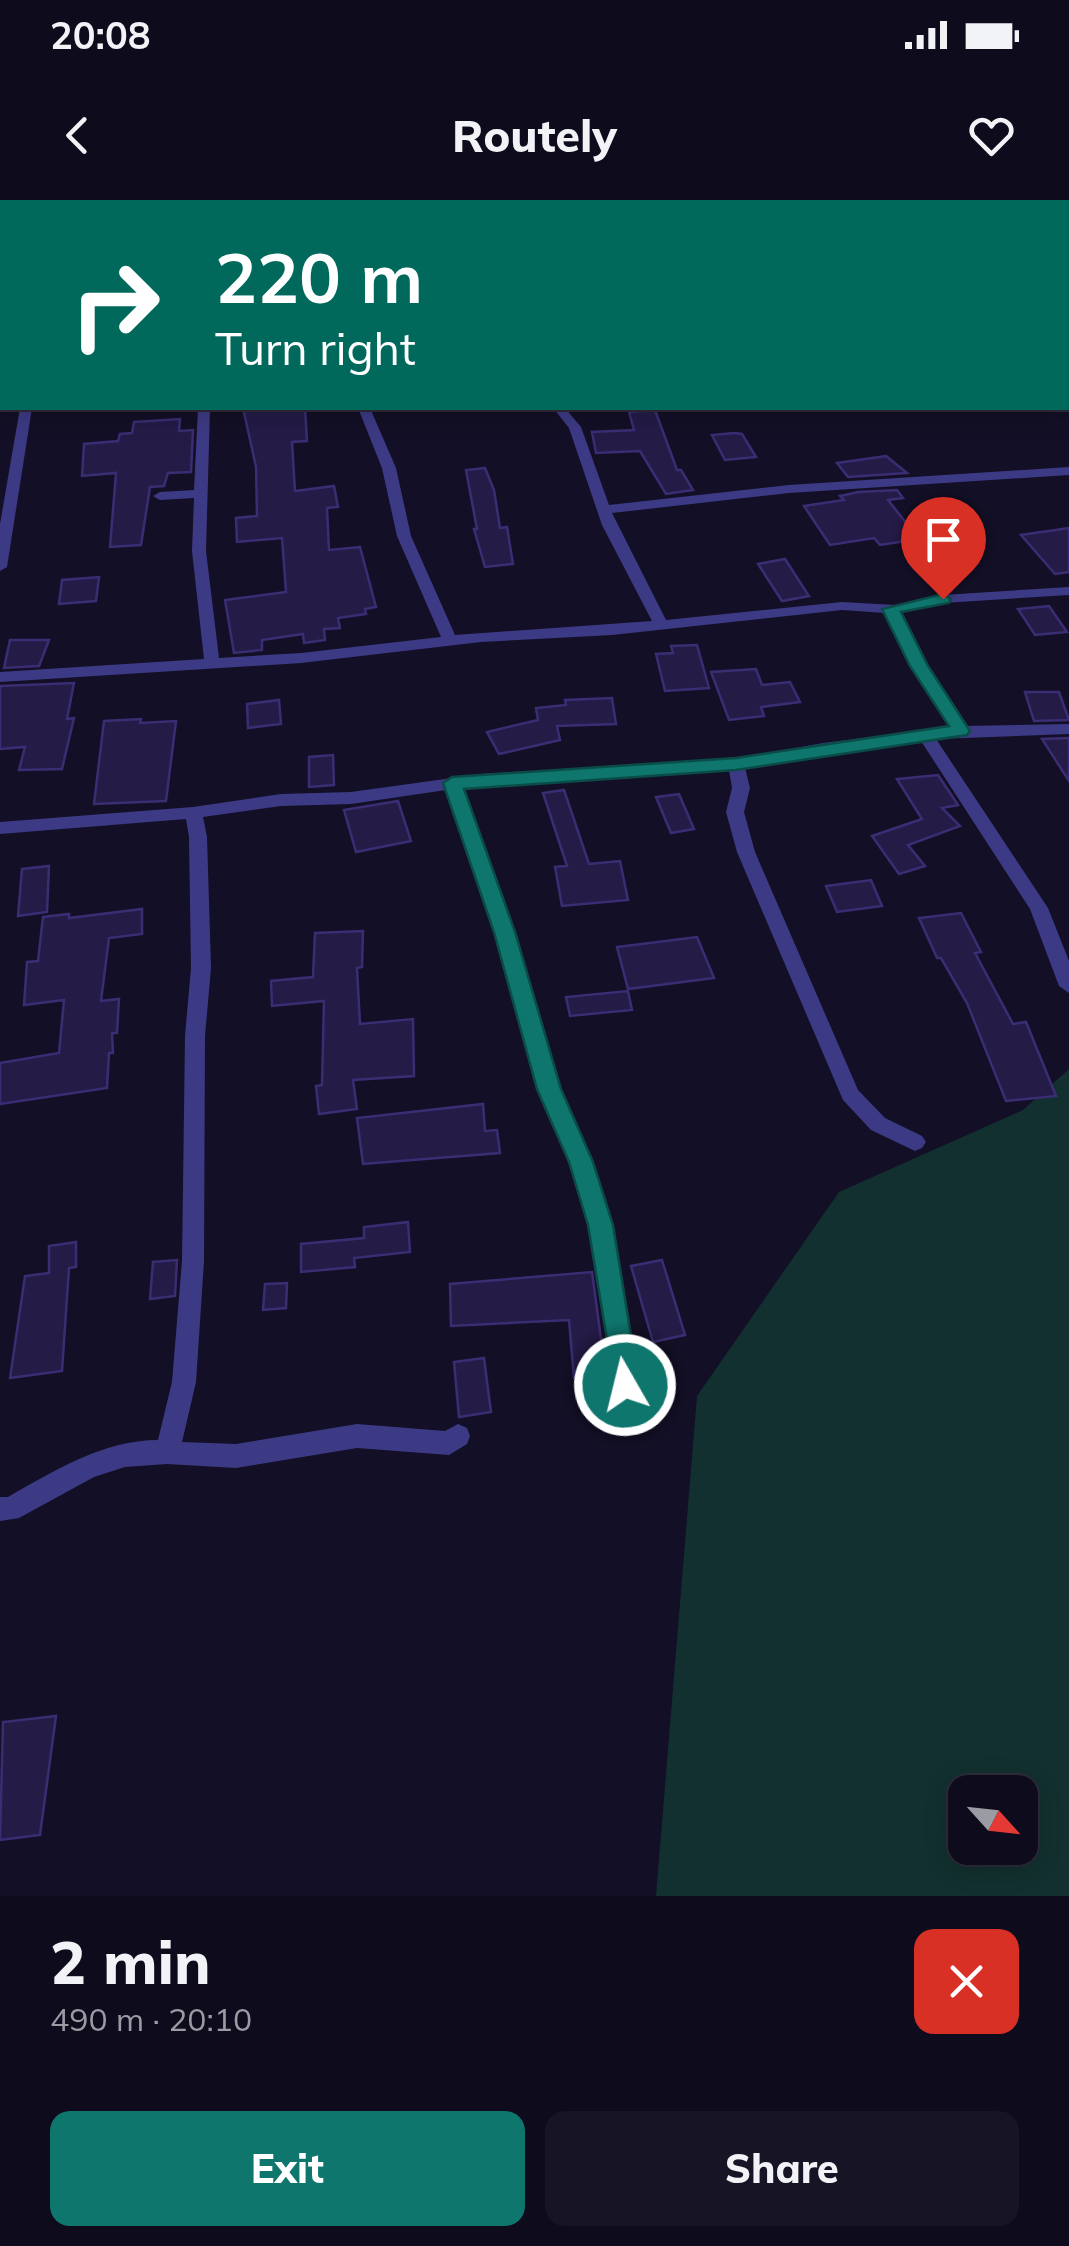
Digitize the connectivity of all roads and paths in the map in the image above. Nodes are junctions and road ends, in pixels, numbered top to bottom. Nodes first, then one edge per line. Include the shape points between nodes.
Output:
1 (26, 410) edge
2 (204, 410) edge
3 (365, 410) edge
4 (562, 410) edge
5 (1069, 471) edge
6 (199, 494) junction
7 (160, 496) dead end
8 (604, 510) junction
9 (0, 568) edge
10 (1069, 590) edge
11 (891, 609) junction
12 (662, 624) junction
13 (450, 640) junction
14 (212, 662) junction
15 (0, 678) edge
16 (1069, 729) edge
17 (961, 731) junction
18 (925, 736) junction
19 (736, 764) junction
20 (452, 783) junction
21 (193, 813) junction
22 (0, 828) edge
23 (1069, 986) edge
24 (915, 1142) dead end
25 (625, 1385) dead end
26 (458, 1436) dead end
27 (167, 1452) junction
28 (0, 1510) edge

1 - 9 street
2 - 6 street
3 - 13 street via 389,468 404,536
4 - 8 street via 575,427
5 - 8 street
6 - 7 street
6 - 14 street
8 - 12 street
10 - 11 street
11 - 12 street via 842,606
11 - 17 street
12 - 13 street
13 - 14 street
14 - 15 street
16 - 17 street
17 - 18 street
18 - 19 street
18 - 23 street via 1039,908
19 - 20 street
19 - 24 street via 741,788 734,812 746,852 850,1094 866,1117
20 - 21 street
20 - 25 street via 505,932 549,1089 600,1225
21 - 22 street
21 - 27 street via 202,968 193,1260 184,1382
26 - 27 street via 448,1443 358,1436 237,1456
27 - 28 street via 100,1463

